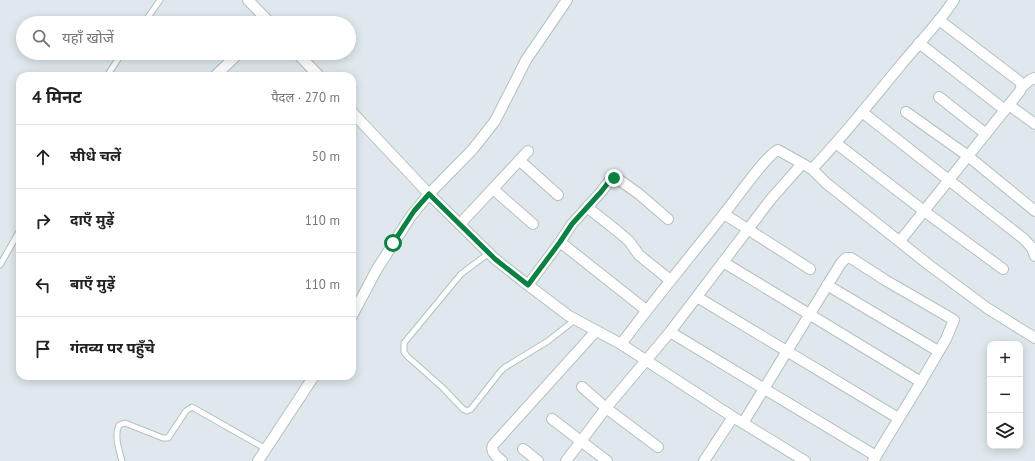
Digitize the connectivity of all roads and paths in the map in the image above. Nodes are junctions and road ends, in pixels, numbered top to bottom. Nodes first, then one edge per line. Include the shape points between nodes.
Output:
1 (160, 0) edge
2 (248, 0) edge
3 (567, 0) edge
4 (954, 0) edge
5 (149, 16) edge
6 (263, 16) edge
7 (939, 20) junction
8 (919, 43) junction
9 (117, 60) edge
10 (232, 60) edge
11 (304, 60) edge
12 (110, 72) edge
13 (219, 72) edge
14 (315, 72) edge
15 (1035, 78) edge
16 (1022, 87) junction
17 (939, 97) dead end
18 (1007, 107) junction
19 (862, 112) junction
20 (906, 112) dead end
21 (356, 116) edge
22 (1035, 124) edge
23 (986, 134) junction
24 (837, 144) junction
25 (528, 151) dead end
26 (968, 156) junction
27 (519, 160) junction
28 (802, 164) junction
29 (812, 169) junction
30 (948, 181) junction
31 (493, 189) junction
32 (429, 194) junction
33 (558, 195) dead end
34 (587, 208) junction
35 (924, 211) junction
36 (1035, 211) edge
37 (724, 214) junction
38 (668, 219) dead end
39 (460, 224) junction
40 (533, 224) dead end
41 (748, 230) junction
42 (16, 237) edge
43 (900, 240) junction
44 (560, 242) junction
45 (489, 253) junction
46 (1035, 256) edge
47 (723, 262) junction
48 (0, 266) edge
49 (810, 269) dead end
50 (1003, 269) dead end
51 (670, 280) junction
52 (528, 285) junction
53 (827, 285) junction
54 (697, 297) junction
55 (356, 309) edge
56 (646, 310) junction
57 (809, 314) junction
58 (576, 319) junction
59 (596, 331) junction
60 (670, 332) junction
61 (1035, 338) edge
62 (621, 344) junction
63 (786, 351) junction
64 (938, 351) junction
65 (645, 360) junction
66 (311, 380) edge
67 (921, 382) junction
68 (582, 387) dead end
69 (763, 388) junction
70 (606, 408) junction
71 (733, 417) junction
72 (898, 418) junction
73 (552, 419) dead end
74 (743, 423) junction
75 (580, 441) junction
76 (658, 447) dead end
77 (266, 449) junction
78 (523, 449) dead end
79 (875, 459) edge
80 (122, 461) edge
81 (258, 461) edge
82 (502, 461) edge
83 (538, 461) edge
84 (566, 461) edge
85 (607, 461) edge
86 (704, 461) edge
87 (806, 461) edge

1 - 5 lane
2 - 6 street
3 - 32 street via 526,60 495,121 461,162
4 - 7 street
7 - 8 street
7 - 16 street via 1019,81
8 - 18 street
8 - 19 street
9 - 12 lane
10 - 13 street
11 - 14 street
15 - 16 street
16 - 18 street
17 - 23 street
18 - 22 street
18 - 23 street
19 - 24 street
19 - 30 street
20 - 26 street
21 - 32 street
23 - 26 street
24 - 29 street
24 - 35 street
25 - 27 street
26 - 30 street
26 - 36 street
27 - 31 street
27 - 33 street
28 - 29 street
28 - 37 street via 782,151 775,151
28 - 41 street
29 - 43 street via 826,183
30 - 35 street
30 - 46 street via 1028,244
31 - 39 street
31 - 40 street
32 - 39 street
32 - 55 street via 389,248
34 - 38 street via 614,178 639,194
34 - 44 street
34 - 51 street via 629,241 639,255
35 - 43 street
35 - 50 street
37 - 41 street
37 - 51 street
39 - 45 street
41 - 47 street
41 - 49 street
42 - 48 lane
43 - 61 street via 987,308
44 - 52 street
44 - 56 street
45 - 52 street
45 - 58 lane via 461,274 404,343 404,352 407,356 462,409 471,409 504,368 548,341
47 - 54 street
47 - 57 street
51 - 56 street
52 - 58 street
53 - 57 street
53 - 64 street
53 - 64 street via 846,258 857,261 954,320
54 - 60 street
54 - 63 street
56 - 62 street
57 - 63 street
57 - 67 street
58 - 59 street
59 - 62 street
59 - 82 street via 493,445 493,452
60 - 65 street
60 - 69 street
62 - 65 street
63 - 69 street
63 - 72 street
64 - 67 street
65 - 70 street
65 - 71 street
66 - 77 street
67 - 72 street
68 - 70 street
69 - 74 street
69 - 79 street
70 - 75 street
70 - 76 street
71 - 74 street
71 - 86 street
72 - 79 street
73 - 75 street
74 - 87 street
75 - 84 street
75 - 85 street
77 - 80 lane via 192,407 186,410 168,438 125,424 119,425 117,442
77 - 81 street
78 - 83 street

